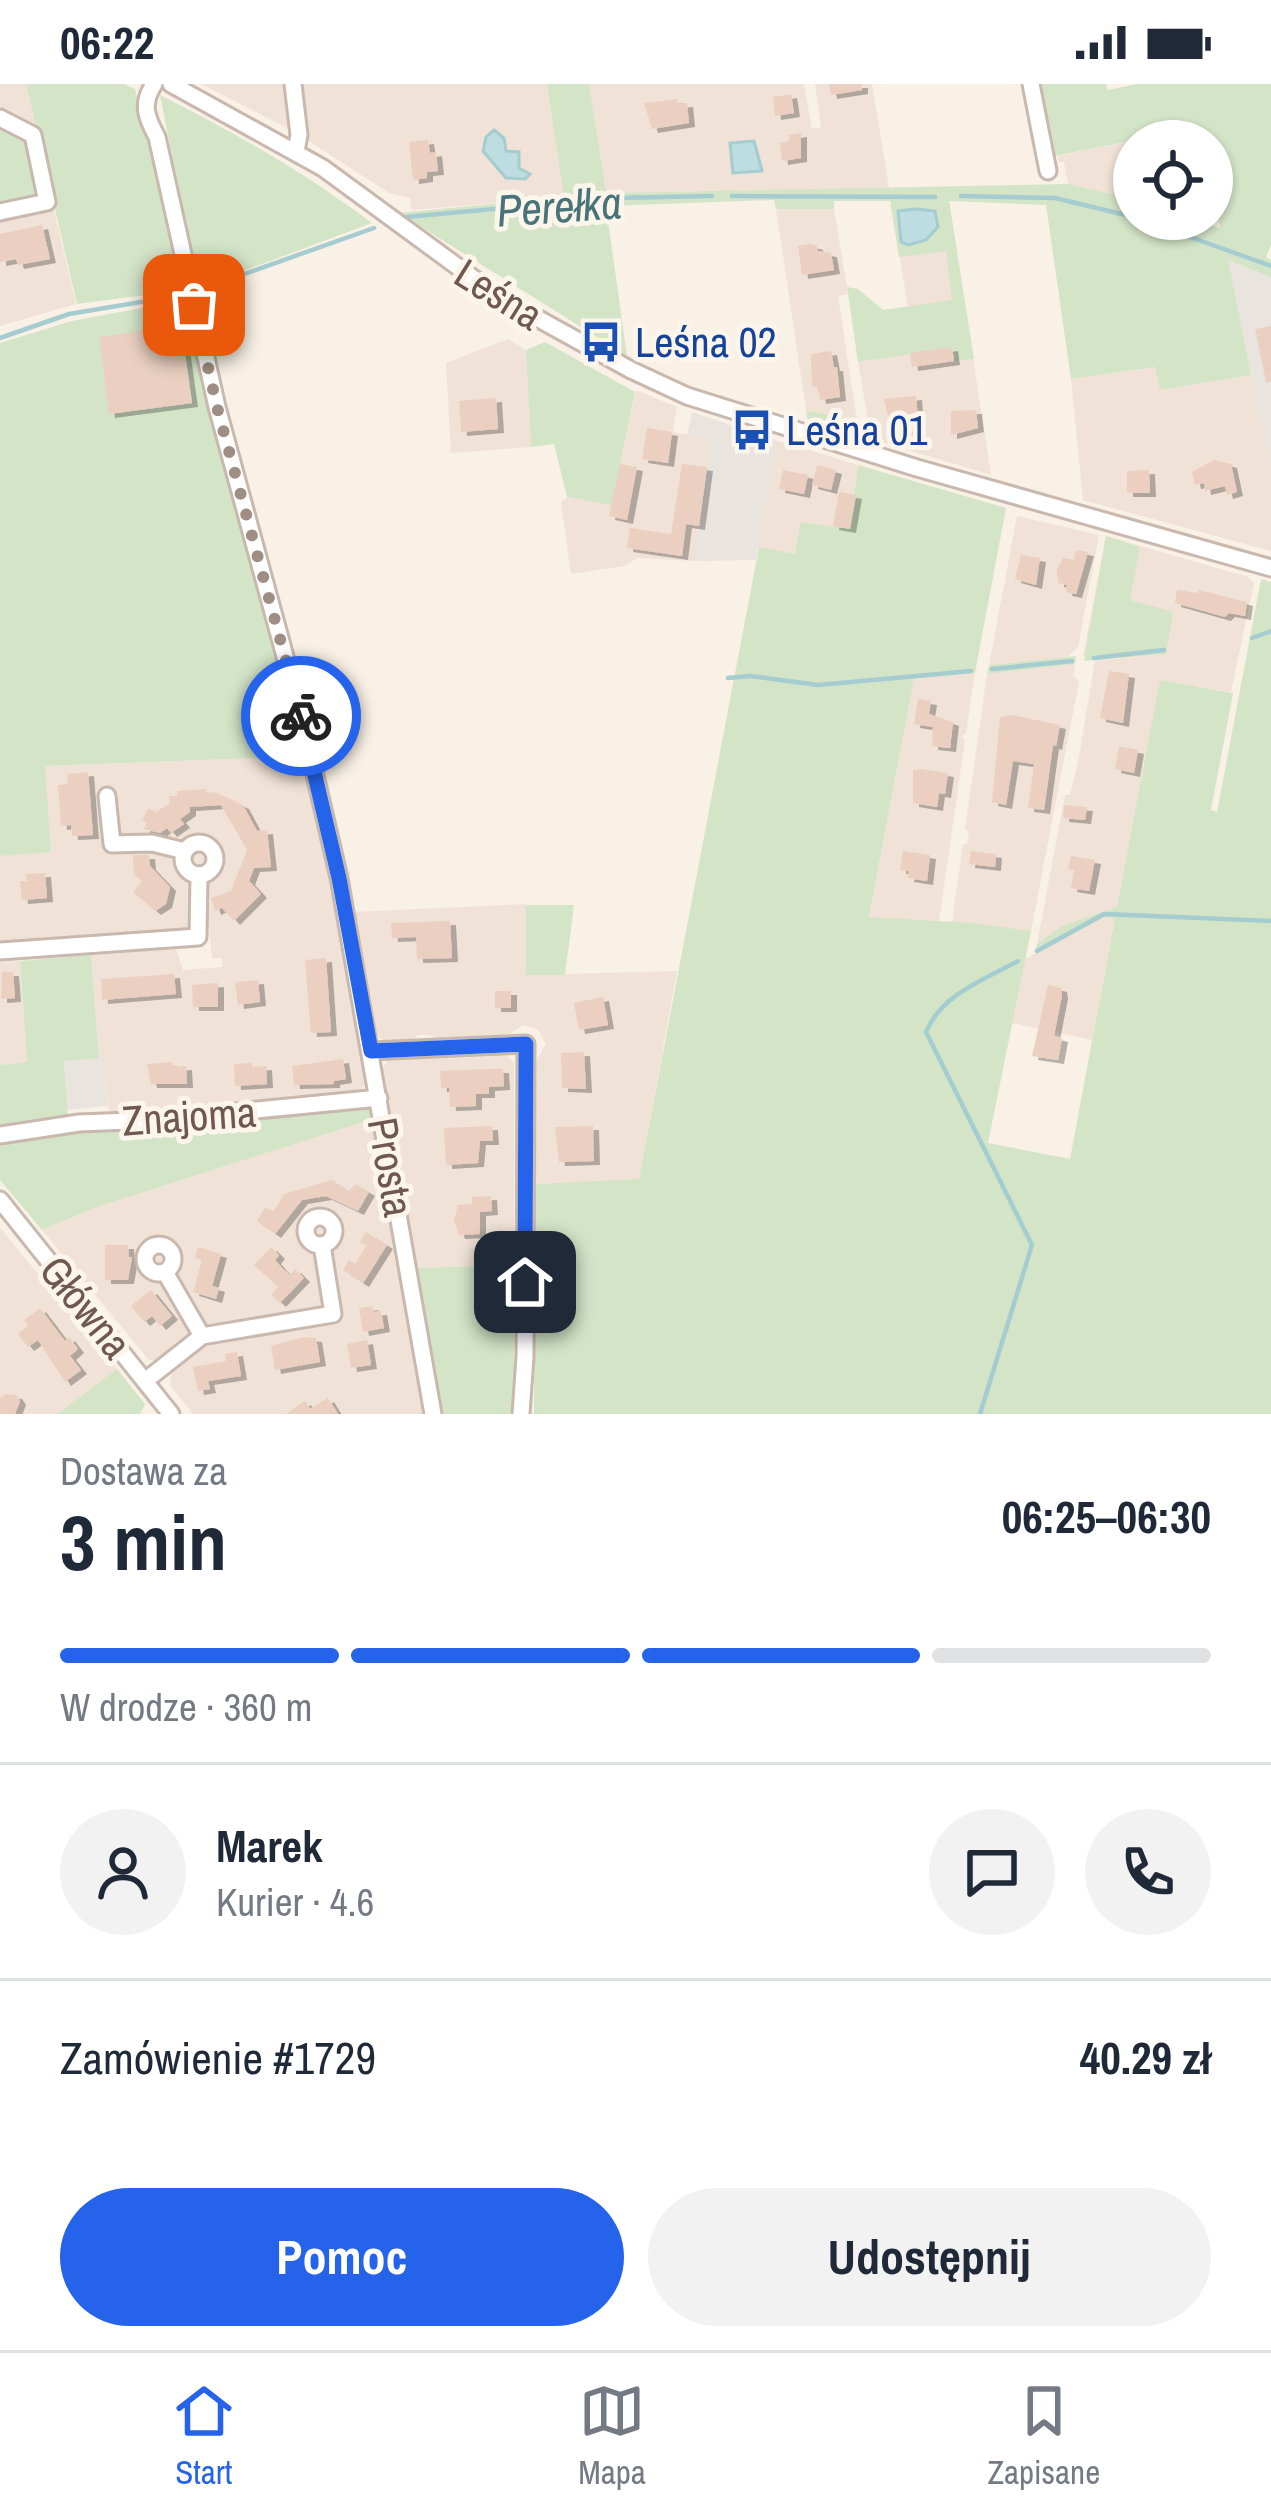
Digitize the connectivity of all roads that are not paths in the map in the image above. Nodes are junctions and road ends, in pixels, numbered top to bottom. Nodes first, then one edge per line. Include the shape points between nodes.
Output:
1 (154, 84) edge
2 (171, 84) edge
3 (293, 84) edge
4 (1031, 84) edge
5 (0, 118) edge
6 (296, 151) junction
7 (1048, 171) dead end
8 (0, 212) edge
9 (1271, 568) edge
10 (107, 796) dead end
11 (184, 851) junction
12 (199, 875) junction
13 (0, 951) edge
14 (371, 1051) junction
15 (379, 1098) junction
16 (0, 1136) edge
17 (0, 1200) edge
18 (322, 1245) dead end
19 (166, 1272) dead end
20 (202, 1336) junction
21 (145, 1381) junction
22 (169, 1413) edge
23 (433, 1414) edge
24 (521, 1414) edge

1 - 14 street, Prosta via 146,117 314,769
2 - 6 street, Leśna
3 - 6 street
4 - 7 street
5 - 8 street via 33,136 47,202
6 - 9 street, Leśna via 499,297 687,396
10 - 11 street via 112,844
11 - 12 street via 183,865
11 - 12 street via 202,843 214,853 212,869
12 - 13 street via 198,937
14 - 15 street, Prosta
14 - 24 street via 526,1044
15 - 16 street, Znajoma
15 - 23 street, Prosta
17 - 21 street, Główna
18 - 20 street via 333,1314
19 - 20 street
20 - 21 street
21 - 22 street, Główna

